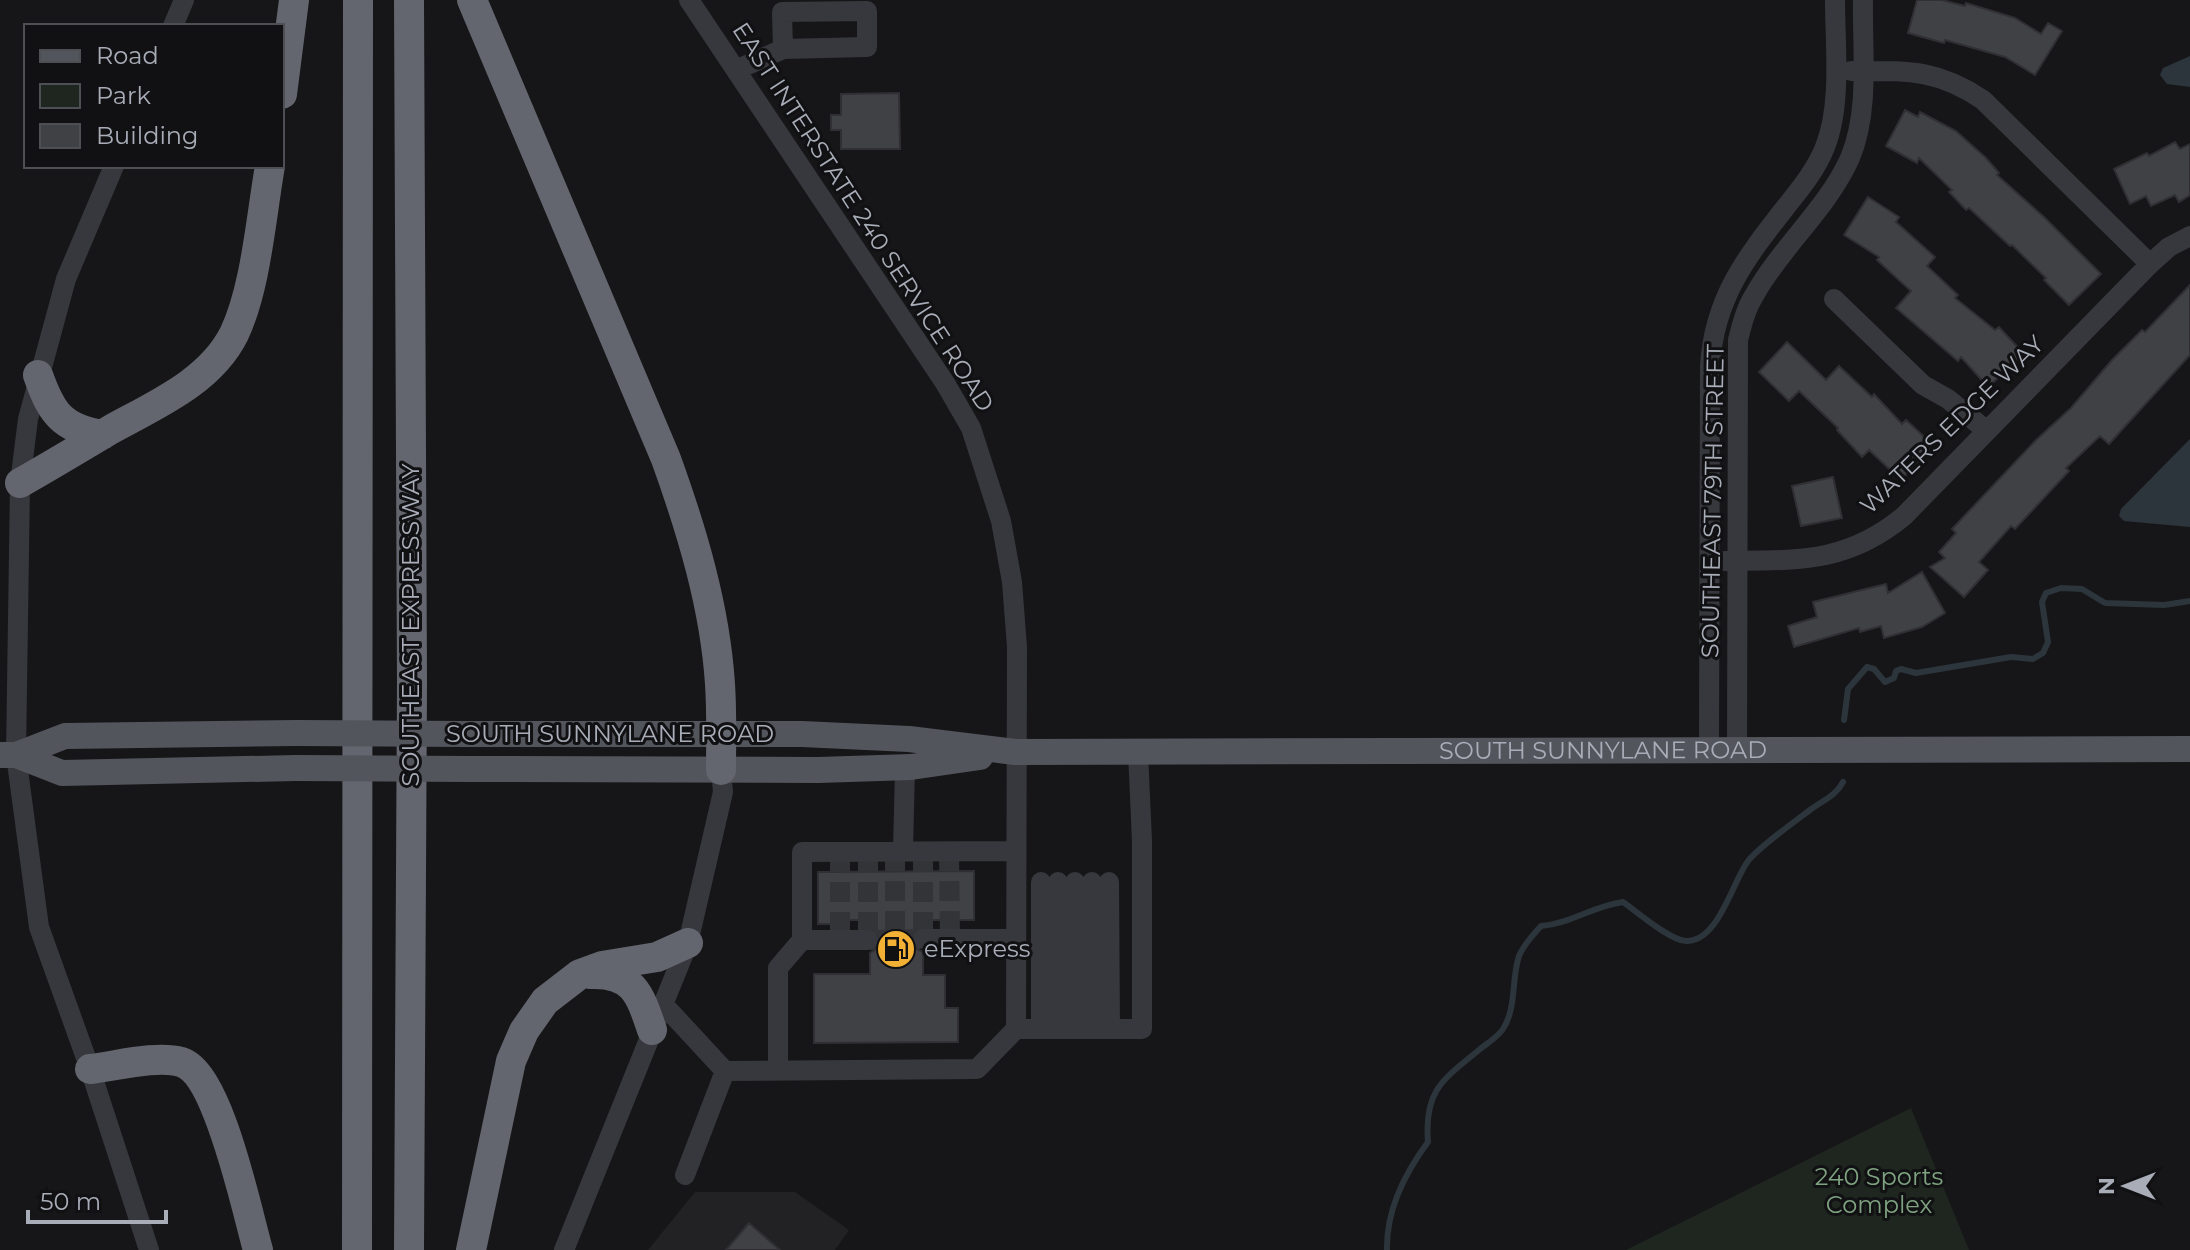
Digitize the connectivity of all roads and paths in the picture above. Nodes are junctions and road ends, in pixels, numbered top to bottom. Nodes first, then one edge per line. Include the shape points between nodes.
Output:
1 (184, 0) edge
2 (294, 0) edge
3 (358, 0) edge
4 (409, 0) edge
5 (472, 0) edge
6 (689, 0) edge
7 (1835, 0) edge
8 (1863, 0) edge
9 (174, 24) edge
10 (783, 49) dead end
11 (736, 70) junction
12 (1835, 71) junction
13 (1862, 71) junction
14 (284, 78) edge
15 (113, 168) edge
16 (270, 168) edge
17 (1776, 220) junction
18 (1796, 236) junction
19 (2190, 236) edge
20 (2150, 264) junction
21 (1834, 299) dead end
22 (38, 375) junction
23 (1710, 390) junction
24 (1737, 390) junction
25 (1987, 431) junction
26 (102, 435) junction
27 (20, 483) junction
28 (1709, 561) junction
29 (1736, 561) junction
30 (721, 734) junction
31 (2190, 749) edge
32 (1709, 750) junction
33 (1737, 750) junction
34 (1015, 752) junction
35 (1138, 752) junction
36 (8, 755) edge
37 (905, 768) junction
38 (721, 770) junction
39 (903, 851) junction
40 (1016, 851) junction
41 (1015, 882) junction
42 (1075, 882) junction
43 (1142, 882) junction
44 (923, 939) dead end
45 (1016, 939) junction
46 (802, 940) junction
47 (868, 940) dead end
48 (688, 943) junction
49 (580, 974) junction
50 (658, 1017) junction
51 (1016, 1029) junction
52 (1076, 1029) junction
53 (90, 1069) junction
54 (778, 1070) junction
55 (725, 1071) junction
56 (685, 1175) dead end
57 (149, 1250) edge
58 (258, 1250) edge
59 (357, 1250) edge
60 (409, 1250) edge
61 (471, 1250) edge
62 (564, 1250) edge

1 - 9 street
2 - 14 highway
3 - 59 highway
4 - 60 highway, SOUTHEAST EXPRESSWAY
5 - 30 highway via 685,511 713,627
6 - 11 street, EAST INTERSTATE 240 SERVICE ROAD
7 - 12 street, SOUTHEAST 79TH STREET
8 - 13 street, SOUTHEAST 79TH STREET
10 - 11 street
11 - 34 street, EAST INTERSTATE 240 SERVICE ROAD via 971,428 1001,521 1012,582
12 - 13 street
12 - 17 street, SOUTHEAST 79TH STREET via 1833,122 1825,147
13 - 18 street, SOUTHEAST 79TH STREET via 1859,127 1850,157
13 - 20 street via 1936,75 1983,100
15 - 22 street via 66,279
16 - 26 highway via 249,289 226,348 186,387
17 - 18 street
17 - 23 street, SOUTHEAST 79TH STREET via 1722,302 1711,349
18 - 24 street, SOUTHEAST 79TH STREET via 1754,294 1744,317
19 - 20 street, WATERS EDGE WAY
20 - 25 street, WATERS EDGE WAY
21 - 25 street via 1923,385
22 - 26 highway via 57,415 72,427
22 - 27 street
23 - 24 street
23 - 28 street, SOUTHEAST 79TH STREET
24 - 29 street, SOUTHEAST 79TH STREET
25 - 29 street, WATERS EDGE WAY via 1904,516 1869,541 1812,559
26 - 27 highway
27 - 36 street
28 - 29 street, WATERS EDGE WAY
28 - 32 street, SOUTHEAST 79TH STREET
29 - 33 street, SOUTHEAST 79TH STREET
30 - 34 main road, SOUTH SUNNYLANE ROAD via 909,739
30 - 36 main road, SOUTH SUNNYLANE ROAD, bridge via 65,736
30 - 38 highway
31 - 33 main road, SOUTH SUNNYLANE ROAD
32 - 33 main road, SOUTH SUNNYLANE ROAD
32 - 35 main road, SOUTH SUNNYLANE ROAD
34 - 35 main road, SOUTH SUNNYLANE ROAD
34 - 37 main road, SOUTH SUNNYLANE ROAD
34 - 40 street, EAST INTERSTATE 240 SERVICE ROAD
35 - 43 street
36 - 38 main road, SOUTH SUNNYLANE ROAD, bridge via 62,773
36 - 53 street via 39,927
37 - 38 main road, SOUTH SUNNYLANE ROAD
37 - 39 street
38 - 48 street via 723,792
39 - 40 street
39 - 46 street via 802,852
40 - 41 street, EAST INTERSTATE 240 SERVICE ROAD
41 - 42 street
41 - 45 street, EAST INTERSTATE 240 SERVICE ROAD
42 - 43 street
42 - 52 street
42 - 52 street
42 - 52 street
43 - 52 street via 1142,1029
44 - 45 street
45 - 51 street, EAST INTERSTATE 240 SERVICE ROAD
46 - 47 street
46 - 54 street via 778,968
48 - 49 highway via 657,957
48 - 50 street
49 - 50 highway via 623,978
49 - 61 highway via 545,1001 511,1061
50 - 55 street
50 - 62 street
51 - 52 street
51 - 54 street via 977,1069
53 - 57 street
53 - 58 highway via 161,1060 178,1061 197,1072 214,1099
54 - 55 street
55 - 56 street

